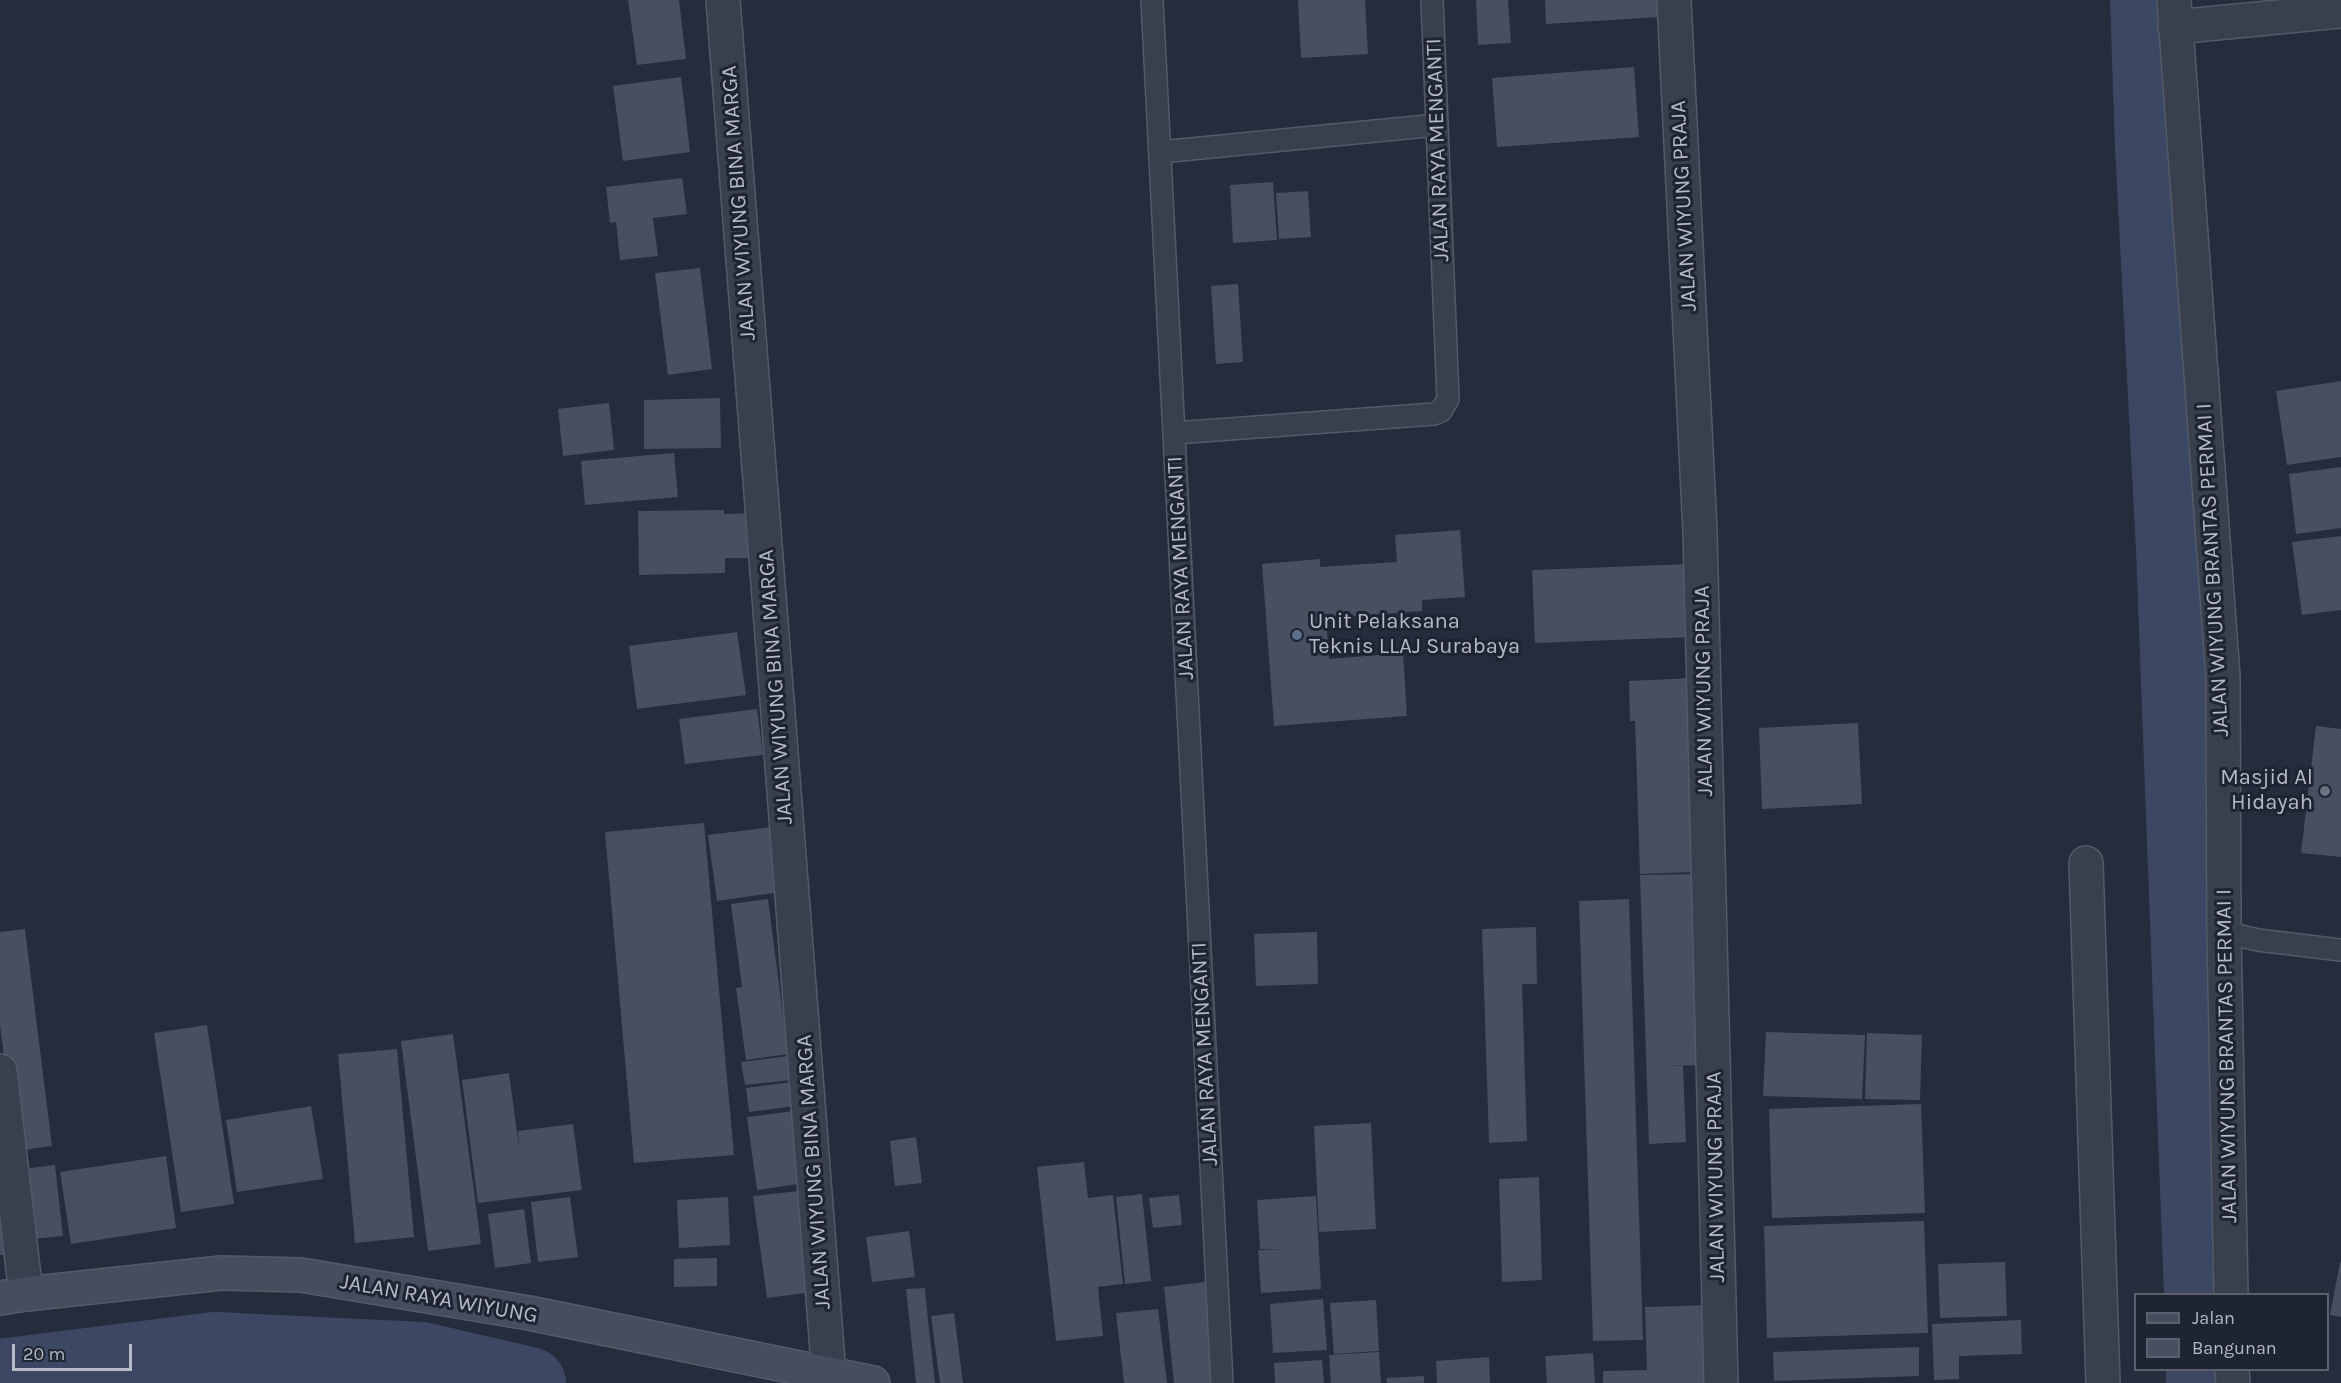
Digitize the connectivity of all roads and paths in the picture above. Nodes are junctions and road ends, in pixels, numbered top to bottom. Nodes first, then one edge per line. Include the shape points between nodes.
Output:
1 (723, 0) edge
2 (1152, 0) edge
3 (1432, 0) edge
4 (1674, 0) edge
5 (2341, 11) edge
6 (2175, 14) edge
7 (1437, 124) junction
8 (1160, 152) junction
9 (1175, 433) junction
10 (2086, 863) dead end
11 (2224, 932) junction
12 (2341, 950) edge
13 (0, 1071) edge
14 (2231, 1293) edge
15 (13, 1296) edge
16 (829, 1375) junction
17 (873, 1383) edge
18 (1222, 1383) edge
19 (1721, 1383) edge
20 (2103, 1383) edge

1 - 16 street, JALAN WIYUNG BINA MARGA
2 - 8 lane
3 - 7 lane, JALAN RAYA MENGANTI
4 - 19 street, JALAN WIYUNG PRAJA via 1700,532
5 - 6 street
6 - 11 street, JALAN WIYUNG BRANTAS PERMAI I via 2223,677
7 - 8 lane
7 - 9 lane, JALAN RAYA MENGANTI via 1448,399 1445,406 1434,414
8 - 9 lane
9 - 18 lane, JALAN RAYA MENGANTI
10 - 20 street
11 - 12 lane
11 - 14 street, JALAN WIYUNG BRANTAS PERMAI I
13 - 15 street
15 - 16 main road, JALAN RAYA WIYUNG via 221,1273 301,1275 529,1313
16 - 17 main road, JALAN RAYA WIYUNG

